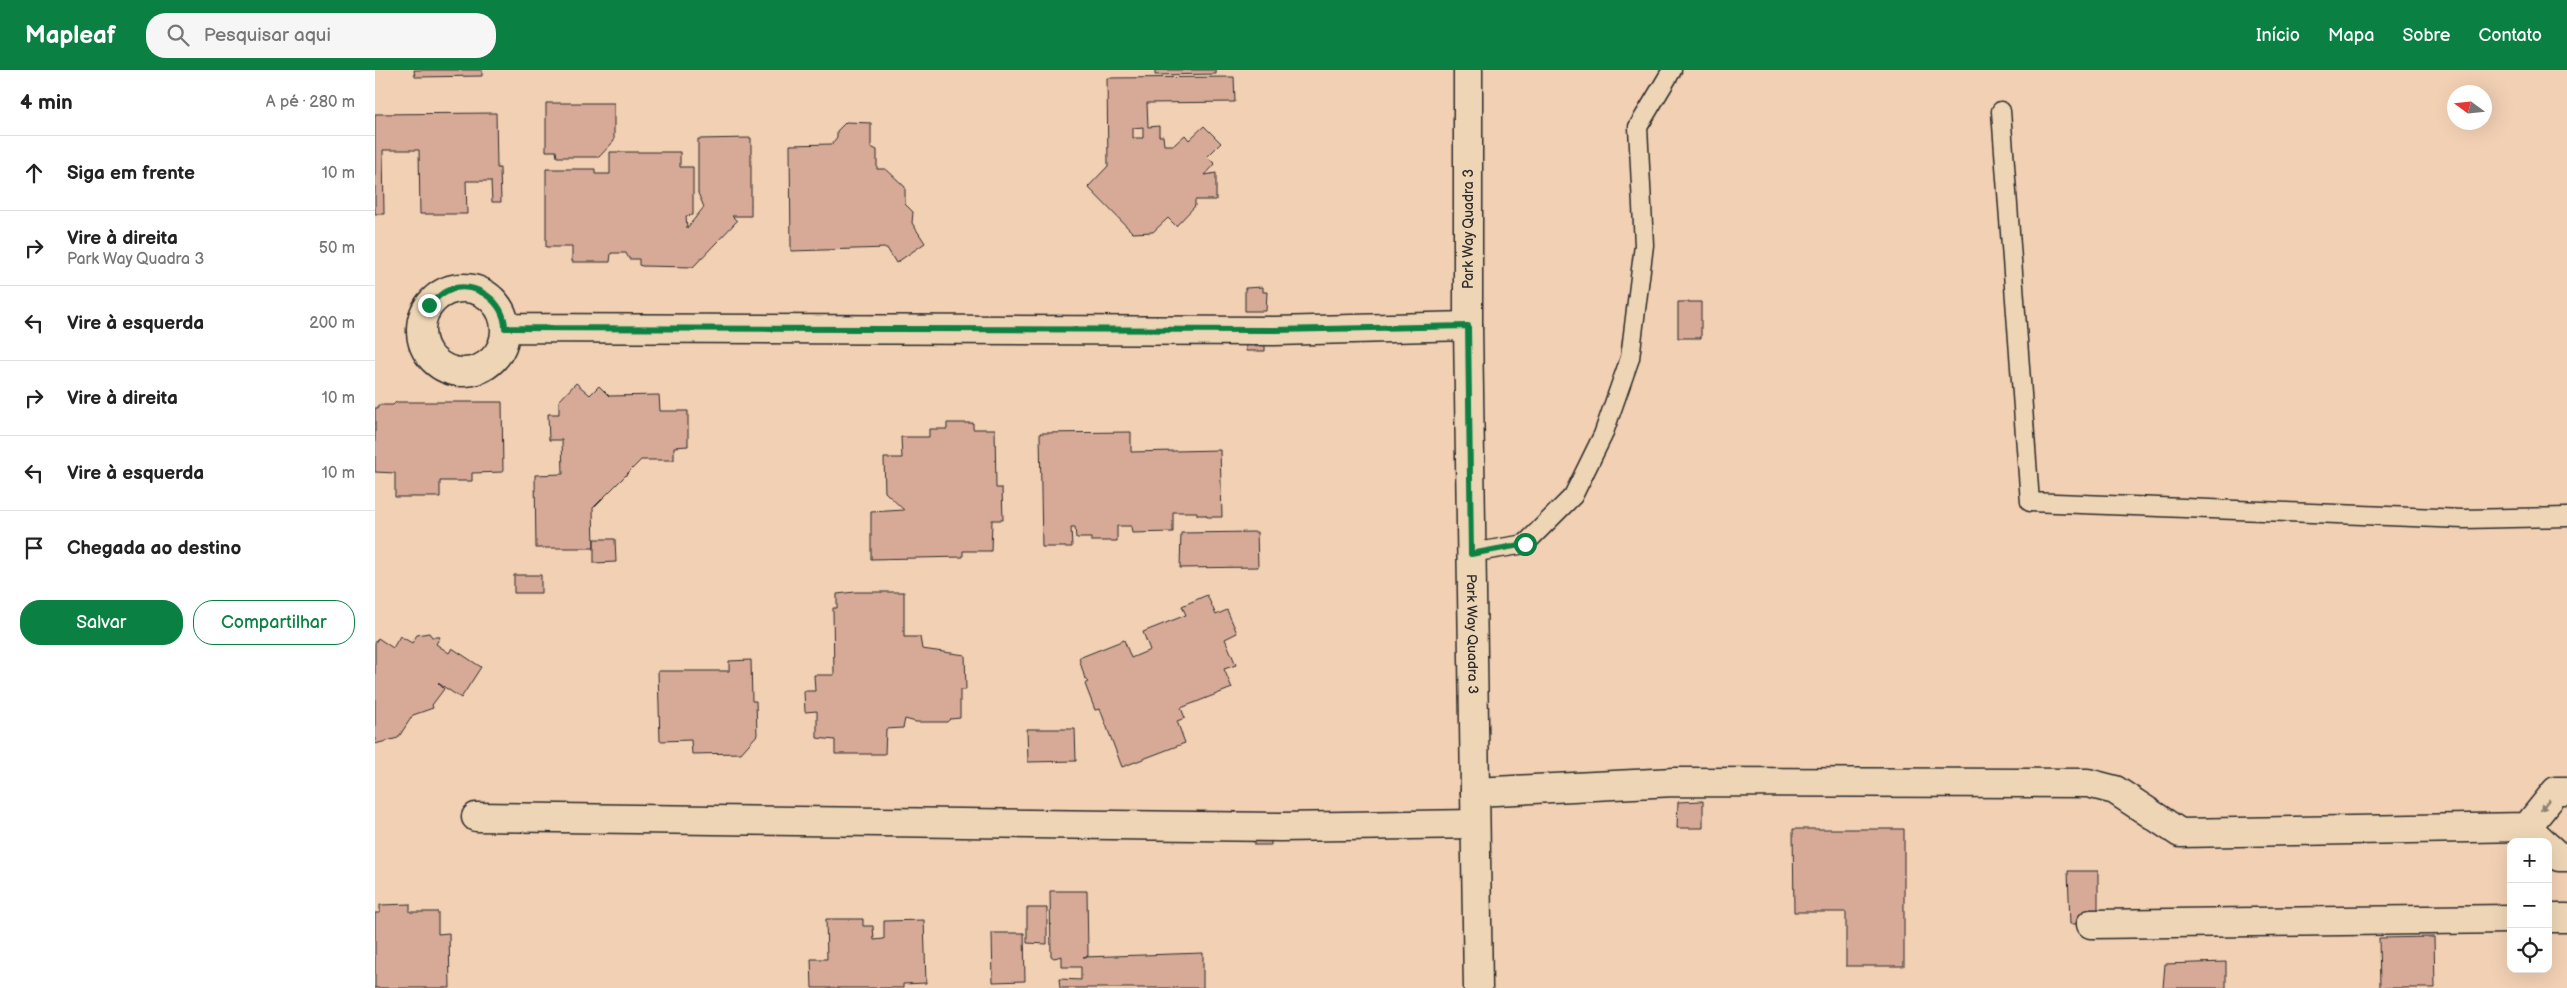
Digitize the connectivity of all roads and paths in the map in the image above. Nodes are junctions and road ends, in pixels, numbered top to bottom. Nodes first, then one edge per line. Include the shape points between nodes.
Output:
1 (1468, 70) edge
2 (1672, 70) edge
3 (2001, 111) dead end
4 (1468, 326) junction
5 (505, 328) dead end
6 (2567, 517) edge
7 (1471, 554) junction
8 (2567, 791) edge
9 (1475, 792) junction
10 (476, 817) dead end
11 (1475, 824) junction
12 (2535, 834) edge
13 (2552, 851) edge
14 (2567, 857) edge
15 (2552, 918) edge
16 (2567, 918) edge
17 (2507, 919) edge
18 (2091, 924) dead end
19 (1478, 988) edge

1 - 4 street, Park Way Quadra 3
2 - 7 lane via 1638,127 1644,245 1630,358 1603,435 1573,496 1525,544
3 - 6 lane via 2030,502 2463,519
4 - 5 street via 1275,330
4 - 7 street, Park Way Quadra 3
7 - 9 street, Park Way Quadra 3
8 -> 12 street via 2555,791
9 - 11 street, Park Way Quadra 3
9 - 12 street via 1674,782 2089,783 2115,790 2180,833
10 - 11 street via 1280,828
11 - 19 street, Park Way Quadra 3
13 - 14 street via 2559,857
15 - 16 street
17 - 18 street

